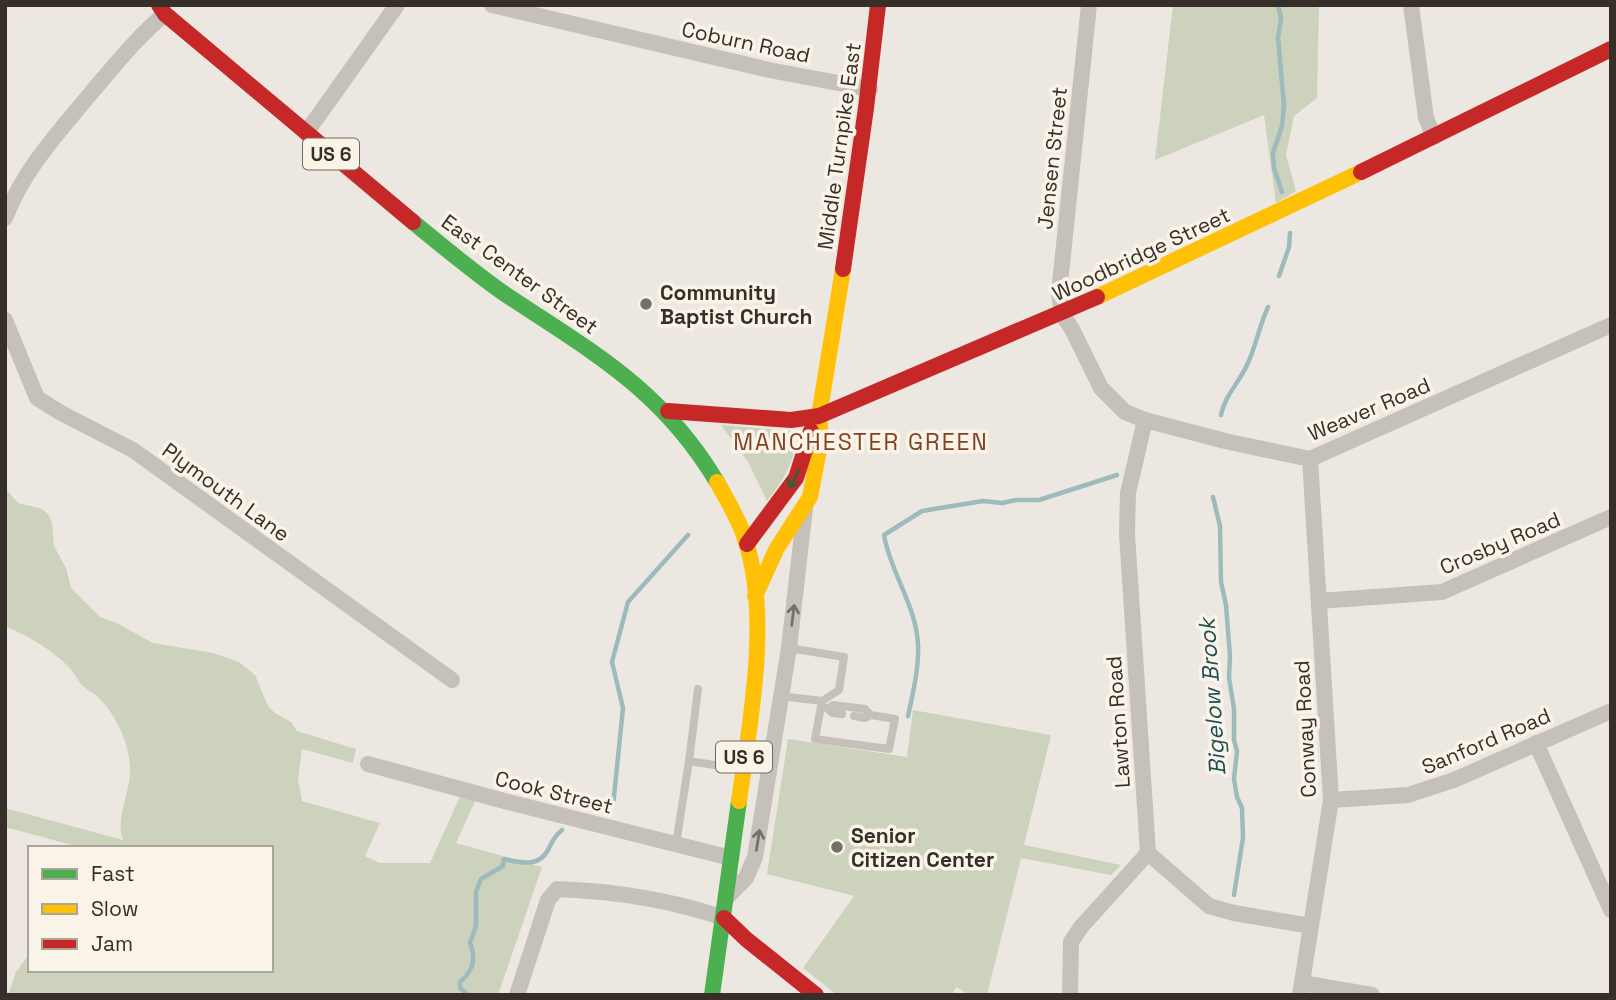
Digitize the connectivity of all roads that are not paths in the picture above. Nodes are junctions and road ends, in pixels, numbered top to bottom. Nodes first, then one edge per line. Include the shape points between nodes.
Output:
1 (397, 5) edge
2 (492, 5) edge
3 (878, 5) edge
4 (1089, 5) edge
5 (1411, 5) edge
6 (162, 9) edge
7 (1611, 49) edge
8 (870, 89) junction
9 (306, 133) junction
10 (1434, 138) junction
11 (5, 218) edge
12 (1062, 314) junction
13 (5, 320) edge
14 (1611, 325) edge
15 (668, 411) junction
16 (819, 416) junction
17 (1144, 420) junction
18 (1310, 458) junction
19 (806, 504) junction
20 (1611, 517) edge
21 (747, 544) junction
22 (755, 596) junction
23 (1319, 601) junction
24 (789, 649) junction
25 (452, 680) dead end
26 (698, 689) dead end
27 (780, 696) junction
28 (824, 706) junction
29 (1611, 711) edge
30 (842, 714) dead end
31 (871, 715) junction
32 (853, 716) dead end
33 (1536, 743) junction
34 (689, 761) junction
35 (368, 764) dead end
36 (743, 769) junction
37 (1331, 800) junction
38 (676, 844) junction
39 (1148, 853) junction
40 (731, 858) junction
41 (727, 897) junction
42 (1611, 909) edge
43 (724, 918) junction
44 (1311, 926) junction
45 (1301, 989) edge
46 (517, 995) edge
47 (712, 995) edge
48 (816, 995) edge
49 (1070, 995) edge
50 (1372, 995) edge

1 - 9 street
2 - 8 street, Coburn Road
3 - 8 main road, Middle Turnpike East
4 - 12 street, Jensen Street via 1059,293
5 - 10 street via 1426,118
6 - 9 main road, East Center Street / US 6
6 - 11 street via 37,157
7 - 10 main road, Woodbridge Street
8 - 16 main road, Middle Turnpike East
9 - 15 main road, East Center Street / US 6 via 464,264 626,375
10 - 12 main road, Woodbridge Street
12 - 16 main road, Woodbridge Street
12 - 17 street, Weaver Road via 1101,388 1125,412
13 - 25 street, Plymouth Lane via 37,398 133,450
14 - 18 street, Weaver Road
15 - 16 main road, Woodbridge Street via 792,420
15 - 21 main road, East Center Street / US 6 via 709,465
16 - 19 main road, Middle Turnpike East via 819,461
16 -> 21 main road, Middle Turnpike East via 797,475
17 - 18 street, Weaver Road
17 - 39 street, Lawton Road via 1128,493 1127,534
18 - 23 street, Conway Road
19 - 22 main road, Middle Turnpike East via 777,548
24 -> 19 street, Middle Turnpike East
20 - 23 street, Crosby Road via 1443,592
21 - 22 main road, East Center Street / US 6
22 - 36 main road, Middle Turnpike East / US 6 via 755,682
23 - 37 street, Conway Road
24 - 27 street, Middle Turnpike East
24 - 28 lane via 844,657 839,690
26 - 34 lane
27 - 28 lane
41 -> 27 street, Middle Turnpike East via 753,864
28 - 30 lane
28 - 31 lane via 865,709
28 - 31 lane via 815,739 889,749 895,719
29 - 33 street, Sanford Road
31 - 32 lane
33 - 37 street, Sanford Road via 1408,795
33 - 42 street
34 - 36 lane
34 - 38 lane
35 - 38 street, Cook Street
36 - 40 main road, Middle Turnpike East / US 6
37 - 44 street, Conway Road
38 - 40 street, Cook Street
39 - 44 street via 1209,906
39 - 49 street via 1071,942
40 - 41 main road, Middle Turnpike East / US 6
41 - 43 main road, Middle Turnpike East / US 6
43 - 46 street via 594,890 556,889 548,900
43 - 47 main road, Middle Turnpike East / US 6
43 - 48 main road
44 - 45 street, Conway Road
45 - 50 street

